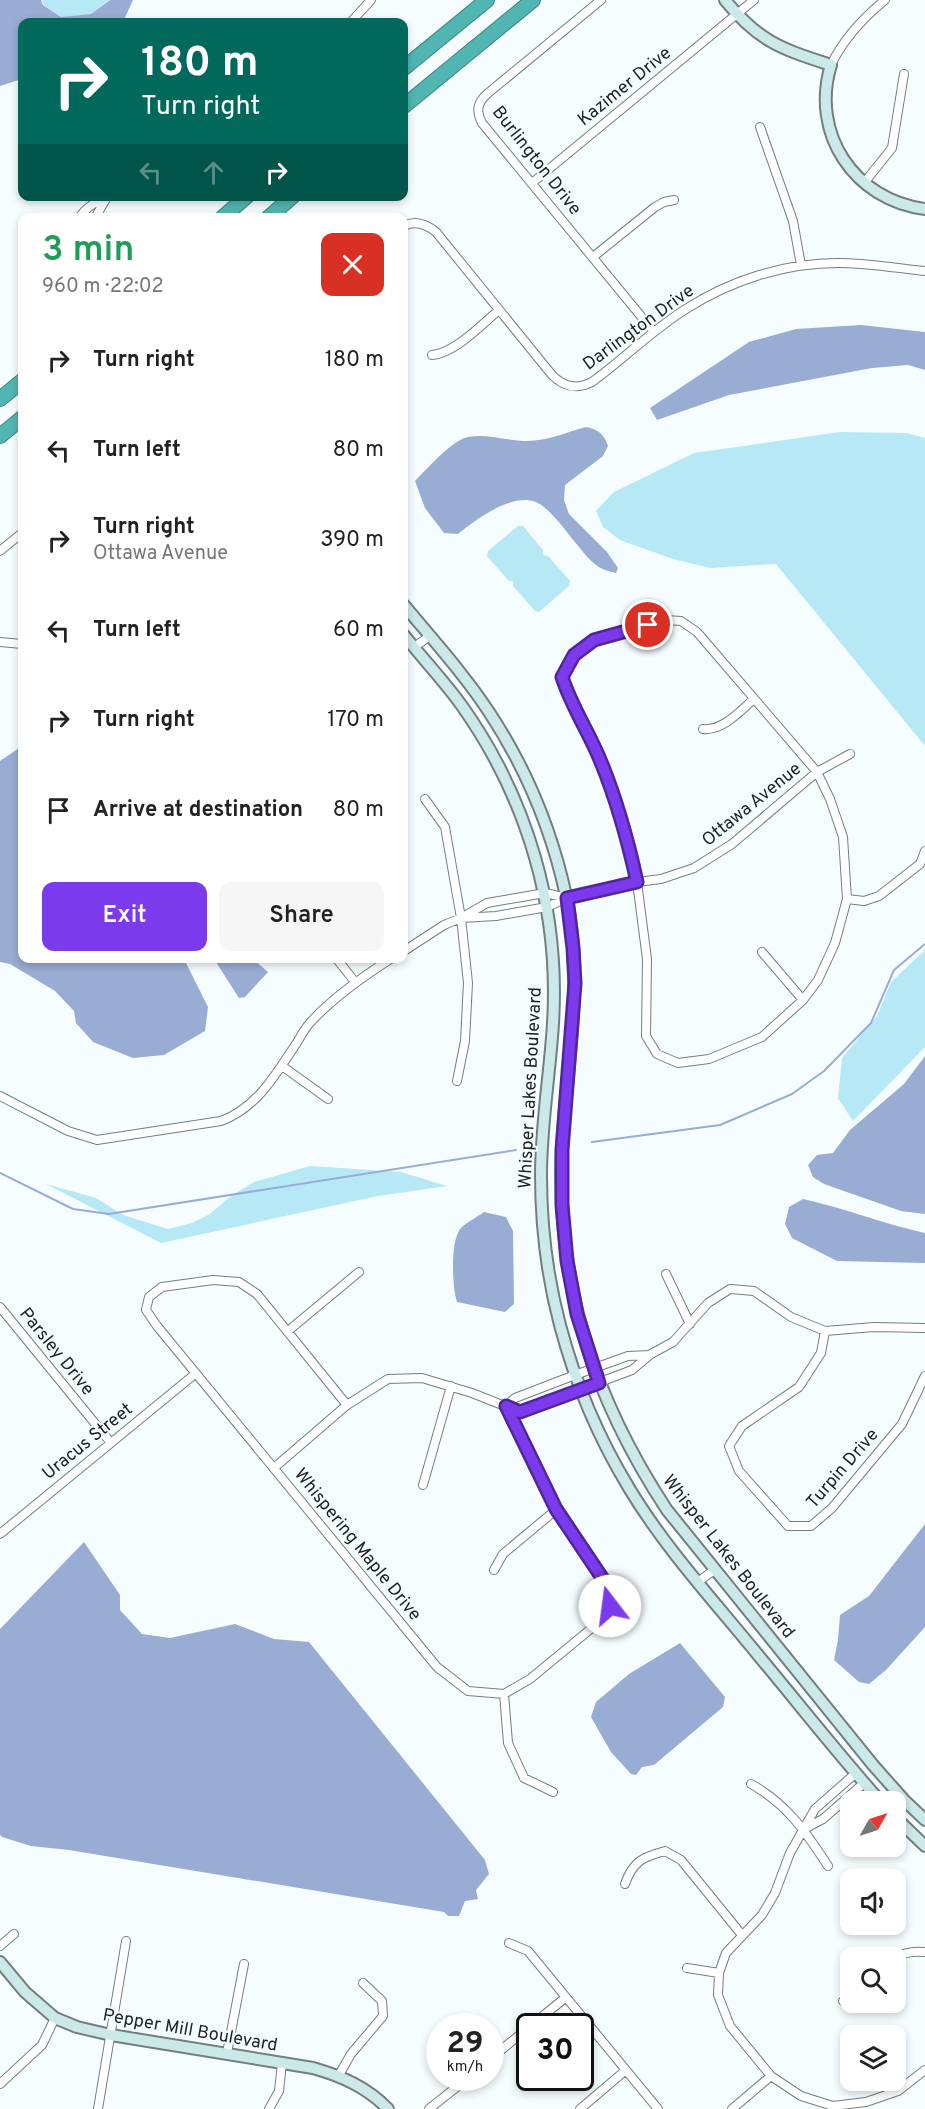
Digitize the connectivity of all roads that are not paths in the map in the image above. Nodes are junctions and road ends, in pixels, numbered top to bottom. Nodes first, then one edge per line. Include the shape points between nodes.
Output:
1 (370, 0) edge
2 (487, 0) edge
3 (533, 0) edge
4 (601, 0) edge
5 (725, 0) edge
6 (754, 0) edge
7 (885, 0) edge
8 (736, 15) junction
9 (354, 18) edge
10 (408, 65) edge
11 (831, 65) junction
12 (904, 74) dead end
13 (408, 103) edge
14 (760, 127) dead end
15 (532, 183) junction
16 (864, 183) junction
17 (674, 200) dead end
18 (96, 201) edge
19 (241, 201) edge
20 (287, 201) edge
21 (925, 209) edge
22 (82, 213) edge
23 (228, 213) edge
24 (274, 213) edge
25 (408, 224) edge
26 (593, 257) junction
27 (801, 266) junction
28 (925, 271) edge
29 (499, 310) junction
30 (654, 332) junction
31 (432, 355) dead end
32 (18, 384) edge
33 (0, 399) edge
34 (18, 421) edge
35 (0, 436) edge
36 (18, 536) edge
37 (0, 551) edge
38 (408, 610) edge
39 (430, 636) junction
40 (408, 640) edge
41 (0, 642) edge
42 (18, 644) edge
43 (414, 647) junction
44 (754, 699) junction
45 (703, 729) dead end
46 (850, 754) dead end
47 (817, 772) junction
48 (425, 799) dead end
49 (925, 851) edge
50 (637, 882) junction
51 (545, 892) junction
52 (567, 898) junction
53 (847, 899) junction
54 (547, 907) junction
55 (461, 918) junction
56 (408, 948) edge
57 (762, 952) dead end
58 (340, 963) edge
59 (384, 963) edge
60 (355, 982) junction
61 (802, 1000) junction
62 (282, 1066) junction
63 (457, 1081) dead end
64 (0, 1096) edge
65 (328, 1099) dead end
66 (359, 1272) dead end
67 (666, 1274) dead end
68 (0, 1307) edge
69 (690, 1324) junction
70 (925, 1328) edge
71 (288, 1331) junction
72 (825, 1331) junction
73 (651, 1354) junction
74 (594, 1368) junction
75 (195, 1374) junction
76 (575, 1375) junction
77 (925, 1376) edge
78 (599, 1383) junction
79 (451, 1386) junction
80 (581, 1390) junction
81 (347, 1405) junction
82 (506, 1406) junction
83 (111, 1443) junction
84 (274, 1467) junction
85 (423, 1485) dead end
86 (556, 1509) junction
87 (0, 1534) edge
88 (494, 1570) dead end
89 (714, 1570) junction
90 (699, 1582) junction
91 (504, 1694) junction
92 (856, 1773) junction
93 (864, 1783) junction
94 (751, 1784) dead end
95 (871, 1791) edge
96 (553, 1792) dead end
97 (925, 1820) edge
98 (906, 1828) edge
99 (804, 1829) junction
100 (925, 1846) edge
101 (828, 1866) dead end
102 (625, 1884) dead end
103 (14, 1934) dead end
104 (742, 1935) junction
105 (126, 1941) dead end
106 (509, 1943) dead end
107 (0, 1946) edge
108 (925, 1952) edge
109 (906, 1953) edge
110 (0, 1962) edge
111 (244, 1964) dead end
112 (687, 1968) dead end
113 (719, 1973) junction
114 (363, 1983) dead end
115 (565, 1998) junction
116 (55, 2018) junction
117 (111, 2035) junction
118 (504, 2048) edge
119 (227, 2053) junction
120 (282, 2063) junction
121 (627, 2070) junction
122 (925, 2070) edge
123 (339, 2075) junction
124 (771, 2076) junction
125 (0, 2084) edge
126 (452, 2091) edge
127 (833, 2108) edge
128 (98, 2109) edge
129 (269, 2109) edge
130 (388, 2109) edge
131 (429, 2109) edge
132 (580, 2109) edge
133 (658, 2109) edge
134 (732, 2109) edge

1 - 9 street
2 - 10 highway
3 - 13 highway
4 - 15 street, Burlington Drive via 478,104 482,123
5 - 8 street
6 - 8 street, Kazimer Drive
7 - 11 street via 840,47
8 - 11 street via 775,45
8 - 15 street, Kazimer Drive
11 - 16 street via 826,97 831,132 847,164
12 - 16 street via 892,148
14 - 27 street via 793,221
15 - 26 street, Burlington Drive
16 - 21 street via 889,199
17 - 26 street via 655,207
18 - 22 street
19 - 23 highway
20 - 24 highway
25 - 29 street, Darlington Drive via 426,224 436,232
26 - 30 street, Burlington Drive
27 - 28 street, Darlington Drive via 839,263
27 - 30 street, Darlington Drive via 724,287
29 - 30 street, Darlington Drive via 552,375 573,387 592,382
29 - 31 street via 455,346
32 - 33 highway
34 - 35 highway
36 - 37 street
38 - 39 street, Whisper Lakes Boulevard
39 - 43 street
39 - 52 street, Whisper Lakes Boulevard via 468,682 531,787
40 - 43 street, Whisper Lakes Boulevard
41 - 42 street
43 - 51 street, Whisper Lakes Boulevard via 460,704 498,762 524,820
44 - 45 street via 722,725
44 - 47 street
44 - 50 street via 697,632 681,621 666,620 594,640 574,655 562,677 625,826
46 - 47 street, Ottawa Avenue
47 - 50 street, Ottawa Avenue via 732,844 694,868
47 - 53 street via 843,837
48 - 55 street via 445,827
49 - 53 street via 920,864 879,896 864,901
50 - 52 street, Ottawa Avenue
50 - 61 street via 647,959 646,1036 657,1054 678,1063 709,1059 762,1037
51 - 52 street, Ottawa Avenue
51 - 54 street, Whisper Lakes Boulevard
51 - 55 street, Ottawa Avenue via 487,903
52 - 54 street, Ottawa Avenue
52 - 74 street, Whisper Lakes Boulevard via 575,983 562,1150 562,1205 577,1314
53 - 61 street via 835,944 818,980
54 - 55 street, Ottawa Avenue
54 - 76 street, Whisper Lakes Boulevard via 554,981 541,1174 543,1228 549,1276
55 - 56 street, Ottawa Avenue
55 - 63 street via 468,983 465,1041
57 - 61 street
58 - 60 street
59 - 60 street
60 - 62 street via 309,1025
62 - 64 street via 260,1095 237,1116 97,1140 69,1131
62 - 65 street
66 - 71 street
67 - 69 street
68 - 83 street, Parsley Drive
69 - 72 street via 708,1303 730,1289 754,1291 791,1317
69 - 73 street via 673,1342
70 - 72 street
71 - 75 street, Whispering Maple Drive via 257,1294 239,1282 213,1280 162,1287 149,1297 146,1310
71 - 81 street, Whispering Maple Drive
72 - 77 street, Turpin Drive via 821,1353 799,1387 742,1426 729,1446 739,1471 788,1526 811,1526 832,1508 902,1424
73 - 74 street via 628,1356
73 - 78 street via 632,1370
74 - 76 street
74 - 78 street, Whisper Lakes Boulevard
75 - 83 street, Uracus Street
75 - 84 street, Whispering Maple Drive
76 - 80 street, Whisper Lakes Boulevard
76 - 82 street via 515,1398
78 - 80 street
78 - 89 street, Whisper Lakes Boulevard via 642,1472
79 - 81 street via 422,1378 388,1379
79 - 82 street
79 - 85 street
80 - 82 street via 520,1412
80 - 90 street, Whisper Lakes Boulevard via 605,1446 630,1490
81 - 84 street
82 - 86 street
83 - 87 street, Uracus Street
84 - 91 street, Whispering Maple Drive via 437,1667 468,1691
86 - 88 street via 503,1554
86 - 91 street via 609,1588 610,1606 604,1618 530,1679
89 - 90 street
89 - 97 street, Whisper Lakes Boulevard via 873,1765
90 - 92 street, Whisper Lakes Boulevard
91 - 96 street via 508,1743 524,1778
92 - 93 street, Whisper Lakes Boulevard
92 - 99 street via 815,1809
93 - 95 street, Whisper Lakes Boulevard
93 - 99 street via 823,1819
94 - 99 street via 768,1793
98 - 100 street
99 - 101 street
99 - 104 street via 762,1916
102 - 104 street via 642,1857 665,1851 681,1860
103 - 107 street
104 - 113 street via 726,1953
105 - 117 street
106 - 115 street via 528,1951
108 - 109 street
110 - 116 street, Pepper Mill Boulevard via 25,1992
111 - 119 street
112 - 113 street
113 - 124 street via 718,1995 730,2026
114 - 123 street via 382,2001 383,2016
115 - 118 street
115 - 121 street
116 - 117 street, Pepper Mill Boulevard
116 - 125 street via 42,2045
117 - 119 street, Pepper Mill Boulevard
117 - 128 street
119 - 120 street, Pepper Mill Boulevard
120 - 123 street, Pepper Mill Boulevard
120 - 129 street via 279,2091
121 - 132 street
121 - 133 street
122 - 127 street via 898,2091
123 - 130 street, Pepper Mill Boulevard
124 - 127 street via 801,2096
124 - 134 street
126 - 131 street

